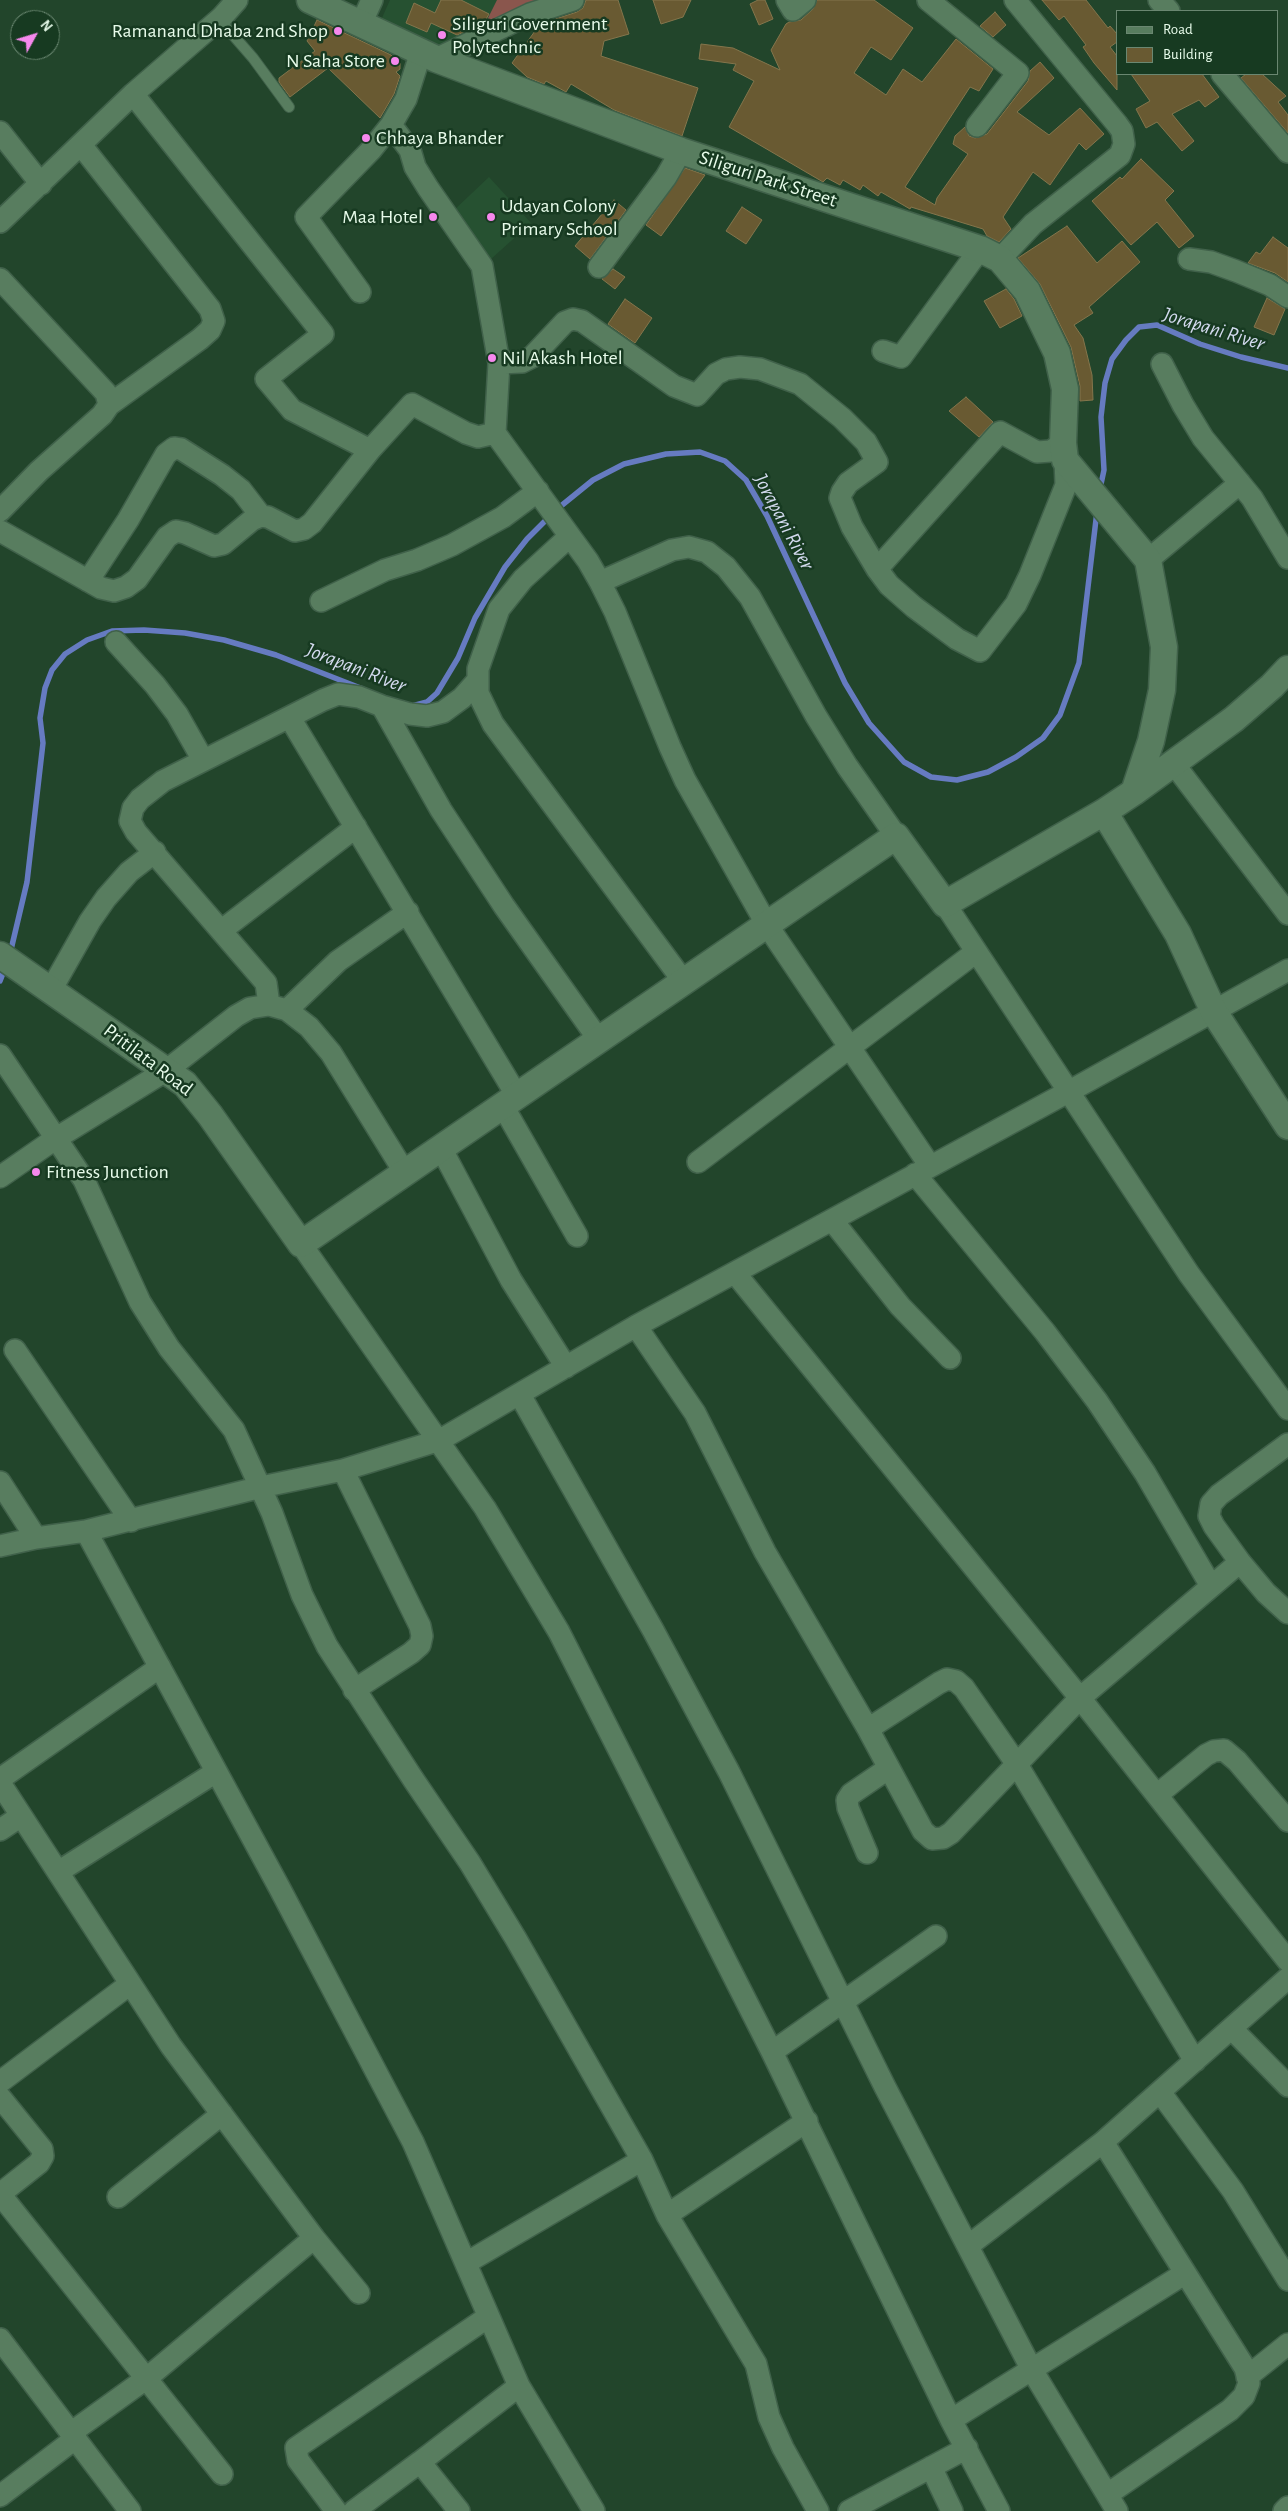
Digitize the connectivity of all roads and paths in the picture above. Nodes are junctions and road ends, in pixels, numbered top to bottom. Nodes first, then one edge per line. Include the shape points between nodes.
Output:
1 (236, 0) edge
2 (310, 0) edge
3 (372, 0) edge
4 (573, 0) edge
5 (787, 0) edge
6 (806, 0) edge
7 (928, 0) edge
8 (1015, 0) edge
9 (1159, 0) edge
10 (1168, 10) edge
11 (219, 19) junction
12 (362, 24) junction
13 (428, 55) junction
14 (1223, 75) edge
15 (133, 94) junction
16 (290, 107) dead end
17 (391, 125) junction
18 (977, 126) dead end
19 (0, 132) edge
20 (81, 145) junction
21 (682, 150) junction
22 (1288, 152) edge
23 (41, 184) junction
24 (0, 222) edge
25 (990, 254) junction
26 (1189, 259) dead end
27 (599, 266) dead end
28 (0, 278) edge
29 (360, 292) dead end
30 (1288, 296) edge
31 (883, 351) dead end
32 (499, 363) junction
33 (1162, 364) dead end
34 (109, 405) junction
35 (495, 433) junction
36 (370, 450) junction
37 (1064, 452) junction
38 (1240, 483) junction
39 (540, 493) junction
40 (0, 512) edge
41 (261, 516) junction
42 (569, 534) junction
43 (2, 536) edge
44 (1142, 552) junction
45 (1288, 558) edge
46 (877, 569) junction
47 (88, 581) junction
48 (600, 582) junction
49 (321, 601) dead end
50 (116, 642) dead end
51 (1288, 669) edge
52 (478, 680) junction
53 (382, 706) junction
54 (290, 718) junction
55 (203, 760) junction
56 (1174, 764) junction
57 (1134, 792) junction
58 (1104, 812) junction
59 (356, 827) junction
60 (896, 836) junction
61 (155, 852) junction
62 (945, 904) junction
63 (408, 912) junction
64 (1288, 914) edge
65 (767, 925) junction
66 (222, 930) junction
67 (976, 952) junction
68 (0, 955) edge
69 (1288, 970) edge
70 (684, 982) junction
71 (47, 988) junction
72 (278, 1008) junction
73 (1214, 1012) junction
74 (599, 1040) junction
75 (850, 1046) junction
76 (0, 1055) edge
77 (167, 1070) junction
78 (1068, 1092) junction
79 (510, 1101) junction
80 (1288, 1126) edge
81 (55, 1139) junction
82 (441, 1148) junction
83 (698, 1162) dead end
84 (922, 1170) junction
85 (405, 1173) junction
86 (0, 1177) edge
87 (832, 1220) junction
88 (577, 1236) dead end
89 (301, 1244) junction
90 (735, 1273) junction
91 (636, 1326) junction
92 (16, 1350) dead end
93 (950, 1358) dead end
94 (566, 1366) junction
95 (520, 1395) junction
96 (1288, 1409) edge
97 (440, 1440) junction
98 (1288, 1444) edge
99 (342, 1470) junction
100 (0, 1482) edge
101 (261, 1487) junction
102 (131, 1521) junction
103 (86, 1531) junction
104 (36, 1538) junction
105 (0, 1546) edge
106 (1240, 1562) junction
107 (1211, 1586) junction
108 (1288, 1613) edge
109 (160, 1667) junction
110 (354, 1690) junction
111 (1080, 1698) junction
112 (868, 1729) junction
113 (1016, 1763) junction
114 (889, 1768) junction
115 (216, 1772) junction
116 (0, 1779) edge
117 (0, 1783) edge
118 (1157, 1795) junction
119 (21, 1816) junction
120 (1288, 1821) edge
121 (0, 1830) edge
122 (867, 1853) dead end
123 (58, 1872) junction
124 (936, 1936) dead end
125 (1288, 1961) edge
126 (1288, 1978) edge
127 (130, 1984) junction
128 (843, 2002) junction
129 (1232, 2029) junction
130 (772, 2052) junction
131 (1195, 2061) junction
132 (0, 2082) edge
133 (1288, 2086) edge
134 (1160, 2092) junction
135 (0, 2097) edge
136 (222, 2114) junction
137 (807, 2122) junction
138 (1103, 2142) junction
139 (642, 2160) junction
140 (0, 2194) edge
141 (118, 2197) dead end
142 (667, 2215) junction
143 (314, 2238) junction
144 (968, 2246) junction
145 (466, 2263) junction
146 (1184, 2274) junction
147 (1288, 2280) edge
148 (359, 2293) dead end
149 (488, 2316) junction
150 (0, 2339) edge
151 (1288, 2344) edge
152 (1032, 2370) junction
153 (1247, 2377) junction
154 (146, 2378) junction
155 (520, 2386) junction
156 (951, 2420) junction
157 (74, 2435) junction
158 (967, 2448) junction
159 (420, 2462) junction
160 (931, 2467) junction
161 (222, 2474) dead end
162 (0, 2496) edge
163 (1113, 2502) edge
164 (1288, 2507) edge
165 (130, 2511) edge
166 (336, 2511) edge
167 (354, 2511) edge
168 (459, 2511) edge
169 (594, 2511) edge
170 (818, 2511) edge
171 (849, 2511) edge
172 (952, 2511) edge
173 (999, 2511) edge
174 (1284, 2511) edge

1 - 11 street
2 - 12 street, Siliguri Park Street
3 - 12 street
4 - 13 street
5 - 6 street via 793,10
7 - 18 street via 1018,73
8 - 25 street via 1117,124 1124,144 1120,154
9 - 10 street
11 - 15 street
11 - 16 lane
12 - 13 street, Siliguri Park Street
13 - 17 street
13 - 21 street, Siliguri Park Street
14 - 22 street
15 - 20 street
15 - 36 street via 323,334 266,379 292,410
17 - 29 street via 306,217
17 - 32 street via 410,150 415,167 428,188 482,266
19 - 23 street
20 - 23 street
20 - 34 street via 210,309 214,322 200,339
21 - 25 street, Siliguri Park Street
21 - 27 street via 666,177
23 - 24 street
25 - 31 street via 902,357
25 - 37 street via 1027,291 1057,353 1065,389
26 - 30 street via 1211,262 1236,271
28 - 34 street via 106,393
32 - 35 street
32 - 46 street via 522,362 532,357 565,322 573,319 582,321 674,386 697,394 716,374 740,367 760,369 800,384 866,442 877,462 848,484 840,498 852,527
33 - 38 street via 1203,438
34 - 40 street
35 - 36 street via 478,437 466,433 412,404
35 - 39 street
36 - 41 street via 304,529 295,531 268,516
37 - 44 street
37 - 46 street via 1037,452 1000,432
37 - 46 street via 1066,485 1030,575 1016,604 980,651 957,639 914,607
38 - 44 street
38 - 45 street
39 - 42 street
39 - 49 street via 452,545 384,570
41 - 47 street via 223,544 214,546 176,531 167,536 137,579 126,587 114,591
41 - 47 street via 241,490 222,475 174,448 166,454
42 - 48 street
42 - 52 street via 523,579 499,609 478,669
43 - 47 street
44 - 57 street via 1164,647 1162,690 1151,741
48 - 60 street via 672,550 689,547 707,552 726,567 750,597 816,716
48 - 65 street via 685,780
50 - 55 street via 155,684 177,714
51 - 56 street via 1234,718
52 - 53 street via 443,712 427,716
52 - 70 street via 478,694 493,724
53 - 54 street via 359,697 338,694
53 - 74 street via 452,826
54 - 55 street
54 - 59 street
55 - 61 street via 163,781 133,808 130,821
56 - 57 street
56 - 64 street
57 - 58 street
58 - 62 street
58 - 73 street via 1178,934
59 - 63 street
59 - 66 street
60 - 62 street
60 - 65 street
61 - 66 street
61 - 71 street via 129,872 106,898
62 - 67 street
63 - 72 street
63 - 79 street
65 - 70 street
65 - 75 street
66 - 72 street via 266,983
67 - 75 street
67 - 78 street
68 - 71 street, Pritilata Road
69 - 73 street
70 - 74 street
71 - 77 street, Pritilata Road
72 - 77 street via 250,1008
72 - 85 street via 309,1027 331,1053
73 - 78 street
73 - 80 street
74 - 79 street
75 - 83 street
75 - 84 street
76 - 81 street
77 - 81 street
77 - 89 street, Pritilata Road via 199,1101
78 - 84 street
78 - 96 street via 1188,1274
79 - 82 street
79 - 88 street
81 - 86 street
81 - 101 street via 84,1180 140,1302 169,1348 234,1430
82 - 85 street
82 - 94 street via 511,1280
84 - 87 street
84 - 107 street via 1097,1401 1145,1474
85 - 89 street
87 - 90 street
87 - 93 street via 900,1306
89 - 97 street
90 - 91 street
90 - 111 street
91 - 94 street
91 - 112 street via 694,1413 765,1552
92 - 102 street
94 - 95 street
95 - 97 street
95 - 128 street via 729,1772
97 - 99 street
97 - 130 street via 559,1632
98 - 106 street via 1211,1504 1209,1516
99 - 101 street
99 - 110 street via 420,1626 422,1636 420,1645 411,1653
100 - 104 street
101 - 102 street
101 - 110 street via 302,1595 327,1646
102 - 103 street
103 - 104 street
103 - 109 street
104 - 105 street
106 - 107 street
106 - 108 street
107 - 111 street
109 - 115 street
109 - 116 street
110 - 139 street via 470,1863
111 - 113 street
111 - 118 street
112 - 113 street via 938,1683 947,1679 956,1681
112 - 114 street
113 - 114 street via 951,1833 932,1839 923,1831
113 - 131 street
114 - 122 street via 847,1800
115 - 123 street
115 - 145 street via 413,2142
117 - 119 street
118 - 120 street via 1206,1755 1224,1750
118 - 125 street
119 - 121 street
119 - 123 street
123 - 127 street
124 - 128 street
126 - 129 street
127 - 132 street
127 - 136 street
128 - 130 street
128 - 144 street
129 - 131 street
129 - 133 street
130 - 137 street
131 - 134 street
134 - 138 street
134 - 147 street via 1233,2191
135 - 140 street via 42,2149 43,2156 39,2163
136 - 141 street
136 - 143 street
137 - 142 street
137 - 156 street
138 - 144 street
138 - 146 street
139 - 142 street
139 - 145 street
140 - 154 street
142 - 170 street via 756,2364 770,2417 783,2448
143 - 148 street
143 - 154 street
144 - 152 street
145 - 149 street
146 - 152 street
146 - 153 street via 1245,2368
149 - 155 street
149 - 166 street via 296,2448 298,2460
150 - 157 street
151 - 153 street
152 - 156 street
152 - 163 street
153 - 163 street via 1244,2396 1230,2410
154 - 157 street
154 - 161 street
155 - 159 street
155 - 169 street
156 - 158 street
157 - 162 street
157 - 165 street
158 - 160 street
158 - 173 street
159 - 167 street
159 - 168 street
160 - 171 street
160 - 172 street
164 - 174 street

